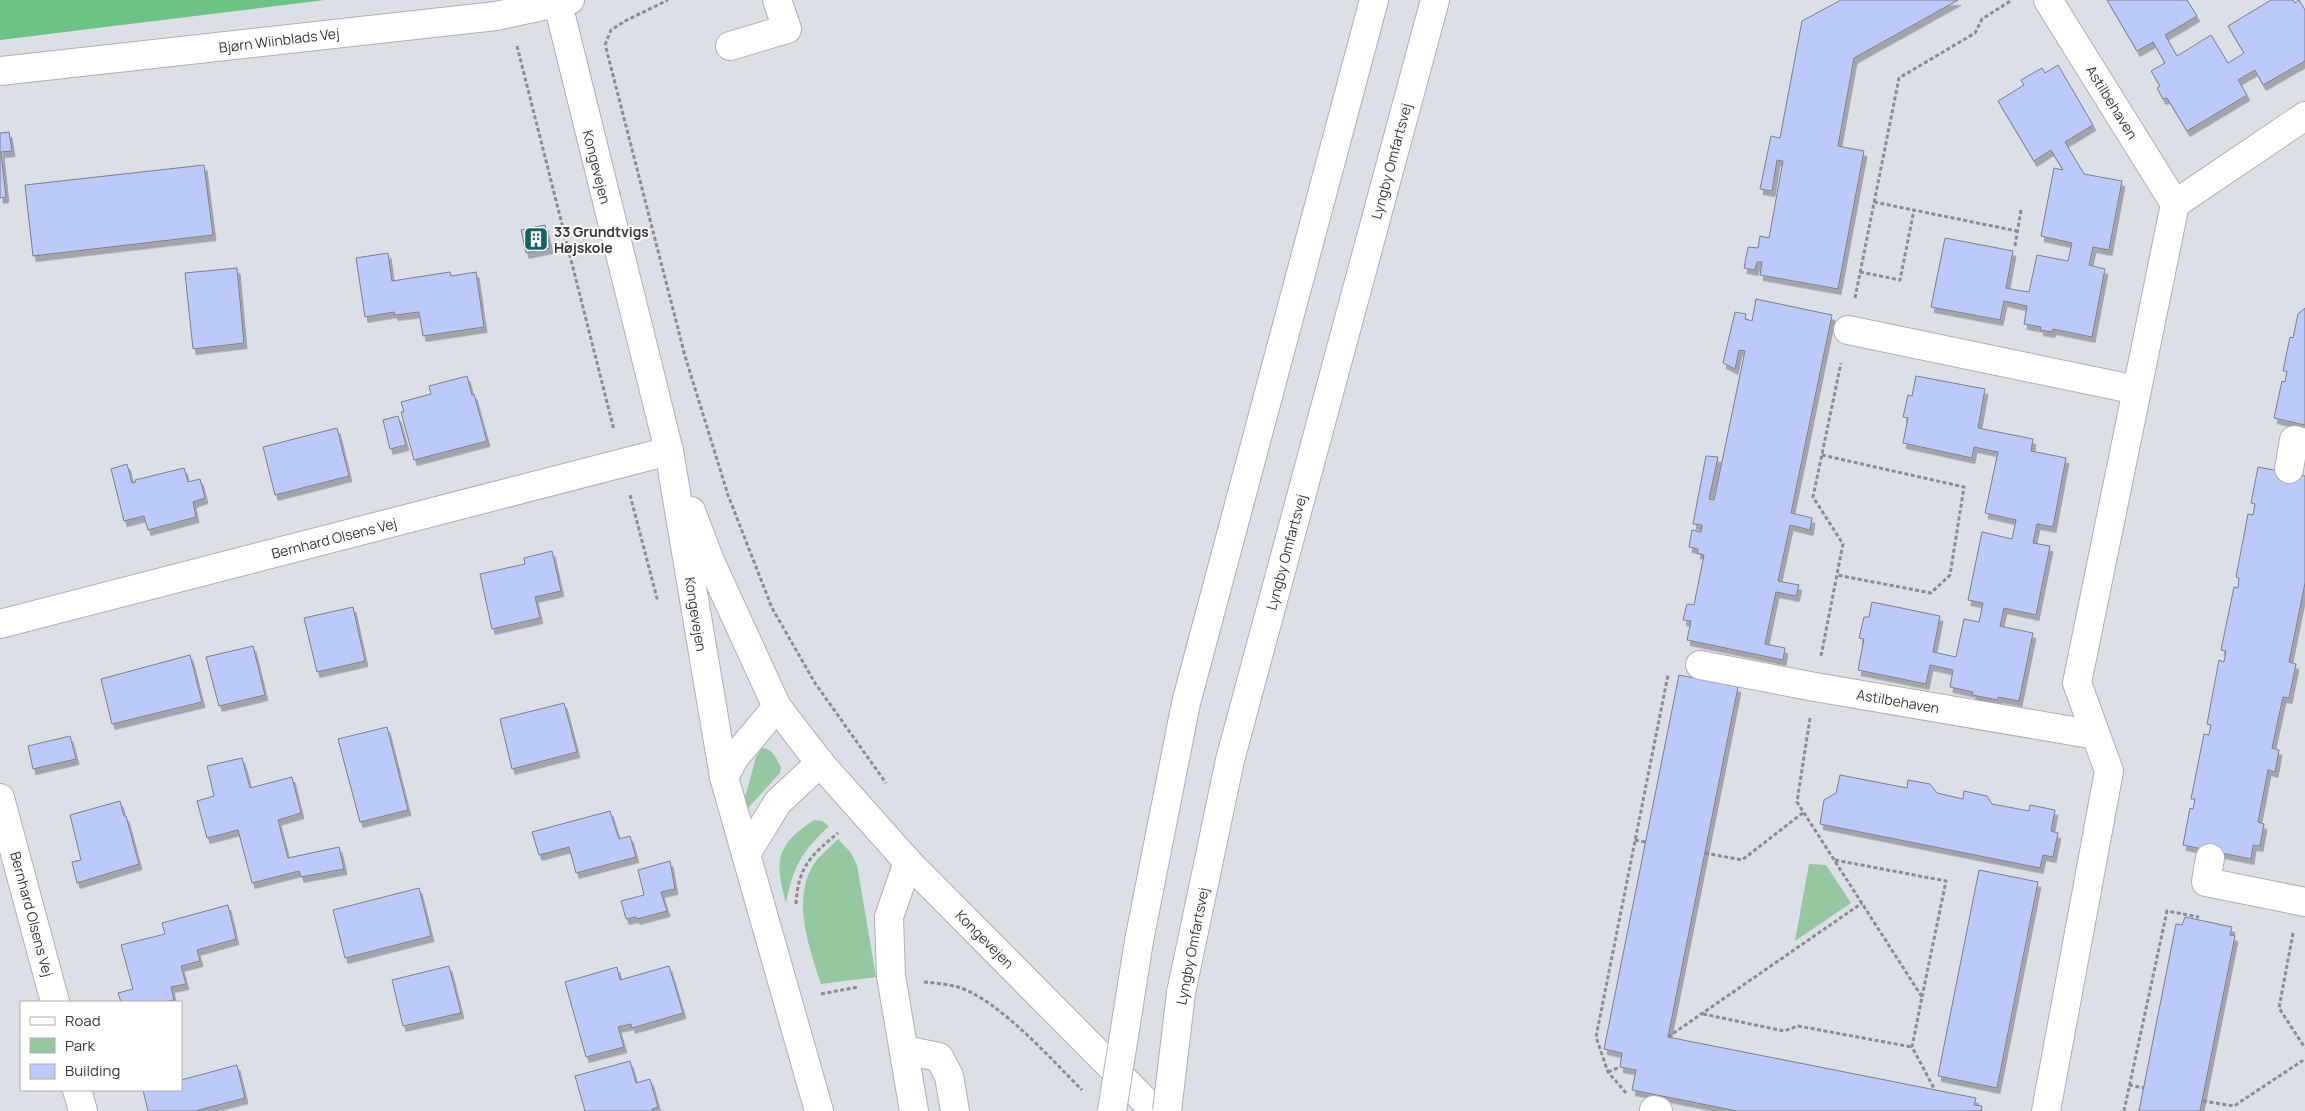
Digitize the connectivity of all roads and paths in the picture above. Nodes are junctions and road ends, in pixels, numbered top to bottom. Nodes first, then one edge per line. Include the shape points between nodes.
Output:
1 (668, 0) edge
2 (777, 0) edge
3 (1374, 0) edge
4 (1435, 0) edge
5 (2012, 0) edge
6 (2048, 0) edge
7 (562, 1) edge
8 (509, 14) junction
9 (730, 46) dead end
10 (0, 71) edge
11 (2305, 116) edge
12 (1874, 202) junction
13 (2175, 204) junction
14 (1914, 210) junction
15 (2021, 210) dead end
16 (2017, 231) junction
17 (2015, 246) dead end
18 (1860, 272) junction
19 (1848, 330) junction
20 (2137, 390) junction
21 (2305, 442) edge
22 (668, 450) junction
23 (1822, 455) junction
24 (622, 464) junction
25 (2289, 469) dead end
26 (1837, 575) junction
27 (659, 604) dead end
28 (0, 624) edge
29 (1700, 665) joint
30 (1815, 687) junction
31 (777, 707) junction
32 (2096, 735) junction
33 (820, 763) junction
34 (724, 778) junction
35 (0, 798) edge
36 (863, 811) junction
37 (1804, 812) junction
38 (1635, 840) junction
39 (1646, 842) dead end
40 (1705, 853) dead end
41 (746, 854) junction
42 (2210, 858) dead end
43 (1834, 860) junction
44 (908, 862) junction
45 (2302, 902) edge
46 (1862, 903) junction
47 (796, 912) dead end
48 (2206, 918) dead end
49 (2284, 932) dead end
50 (2293, 934) junction
51 (892, 981) junction
52 (817, 995) dead end
53 (1922, 997) junction
54 (55, 1001) edge
55 (1702, 1014) junction
56 (1668, 1037) dead end
57 (1912, 1047) junction
58 (2305, 1048) edge
59 (904, 1050) junction
60 (2305, 1059) edge
61 (1620, 1066) dead end
62 (1608, 1072) junction
63 (2129, 1085) junction
64 (2144, 1088) dead end
65 (1935, 1090) dead end
66 (77, 1091) edge
67 (1083, 1091) dead end
68 (2202, 1100) dead end
69 (83, 1111) edge
70 (819, 1111) edge
71 (914, 1111) edge
72 (954, 1111) edge
73 (1112, 1111) edge
74 (1155, 1111) edge
75 (1167, 1111) edge
76 (1656, 1111) edge
77 (2046, 1111) edge
78 (2124, 1111) edge

1 - 36 path via 611,30 605,45 685,356 728,495 772,608 815,683 887,785
2 - 9 main road via 787,29
3 - 73 main road, bridge via 1186,703 1139,941
4 - 75 main road, Lyngby Omfartsvej, bridge via 1230,760 1181,993
5 - 12 path via 1982,19 1975,34 1899,78
6 - 13 main road, Astilbehaven
7 - 8 main road, Bjørn Wiinblads Vej
7 - 22 main road, Kongevejen
8 - 10 main road, Bjørn Wiinblads Vej
8 - 24 path
11 - 13 main road
12 - 14 path
12 - 18 path
13 - 20 main road
14 - 16 path
14 - 18 path via 1900,280
15 - 16 path
16 - 17 path
18 - 19 path
19 - 20 main road
19 - 23 path
20 - 32 main road via 2077,683
21 - 25 main road via 2294,440
22 - 24 main road, Bernhard Olsens Vej
22 - 31 main road, Kongevejen via 710,561
22 - 34 main road, Kongevejen
23 - 26 path via 1814,497 1843,544
23 - 26 path via 1964,487 1950,575 1931,592
24 - 27 path
24 - 28 main road, Bernhard Olsens Vej
26 - 30 path
29 - 30 main road, Astilbehaven
29 - 38 path via 1671,660
30 - 32 main road, Astilbehaven
30 - 37 path via 1797,802
31 - 33 main road, Kongevejen
31 - 34 main road via 735,757
32 - 77 main road via 2110,772
33 - 36 main road, Kongevejen
33 - 41 main road via 778,802
34 - 41 main road, Kongevejen
35 - 54 main road, Bernhard Olsens Vej
36 - 44 main road, Kongevejen
36 - 47 path via 810,858 797,884
37 - 40 path via 1742,860
37 - 43 path
38 - 39 path
38 - 62 path via 1596,1037
41 - 70 main road, Kongevejen
42 - 45 main road via 2206,882
43 - 46 path
43 - 53 path via 1946,881
44 - 51 main road via 889,917
44 - 74 main road, Kongevejen
45 - 50 path
46 - 53 path
46 - 55 path
48 - 63 path via 2167,911
49 - 50 path
50 - 58 path via 2278,1008
51 - 52 path
51 - 59 main road
51 - 67 path via 912,980 958,987 982,998
53 - 57 path
55 - 56 path
55 - 57 path via 1784,1030 1798,1026
57 - 65 path
59 - 71 main road
59 - 72 main road via 940,1058 949,1076
60 - 68 path via 2234,1106
61 - 62 path
62 - 76 path via 1625,1093
63 - 64 path
63 - 78 path
66 - 69 main road

